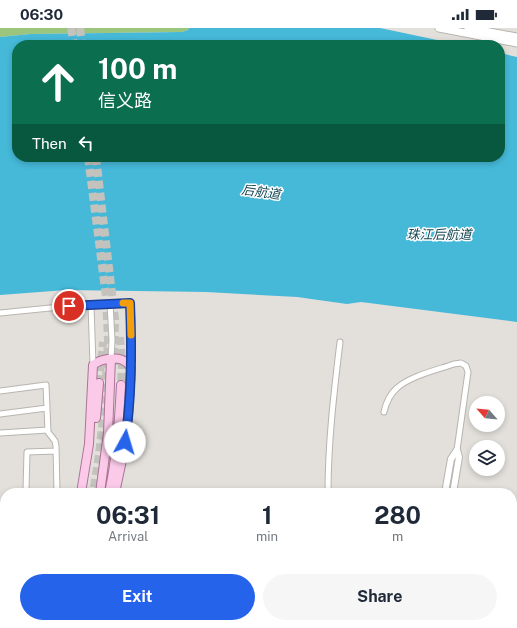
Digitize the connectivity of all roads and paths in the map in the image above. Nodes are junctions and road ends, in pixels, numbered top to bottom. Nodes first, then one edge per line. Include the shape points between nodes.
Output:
1 (439, 28) edge
2 (468, 28) edge
3 (517, 37) edge
4 (501, 40) edge
5 (505, 41) edge
6 (517, 43) edge
7 (110, 303) junction
8 (91, 305) junction
9 (0, 313) edge
10 (340, 342) dead end
11 (111, 359) junction
12 (93, 365) junction
13 (131, 368) junction
14 (99, 383) tunnel mouth
15 (121, 385) tunnel mouth
16 (0, 391) edge
17 (47, 408) junction
18 (384, 412) dead end
19 (0, 414) edge
20 (48, 430) junction
21 (0, 433) edge
22 (457, 450) junction
23 (56, 451) junction
24 (26, 488) edge
25 (57, 488) edge
26 (82, 488) edge
27 (87, 488) edge
28 (101, 488) edge
29 (110, 488) edge
30 (116, 488) edge
31 (328, 488) edge
32 (446, 488) edge
33 (454, 488) edge

1 - 4 main road
2 - 3 main road
5 - 6 main road
7 - 8 street
7 - 11 street
7 - 13 street via 130,303
8 - 9 street
8 - 12 street
10 - 31 street via 332,413
11 - 12 main road via 99,360
11 - 13 main road via 124,361
11 - 28 main road via 108,433
12 - 26 main road via 89,444
13 - 30 main road via 127,430
14 - 27 main road via 92,462
15 - 29 main road via 117,449
16 - 17 street via 46,385
17 - 19 street
17 - 20 street
18 - 22 street via 387,402 397,388 412,378 461,363 466,366 468,372
20 - 21 street
20 - 23 street via 55,440
22 - 32 street via 451,459
22 - 33 street via 459,457
23 - 24 street via 27,452
23 - 25 street

